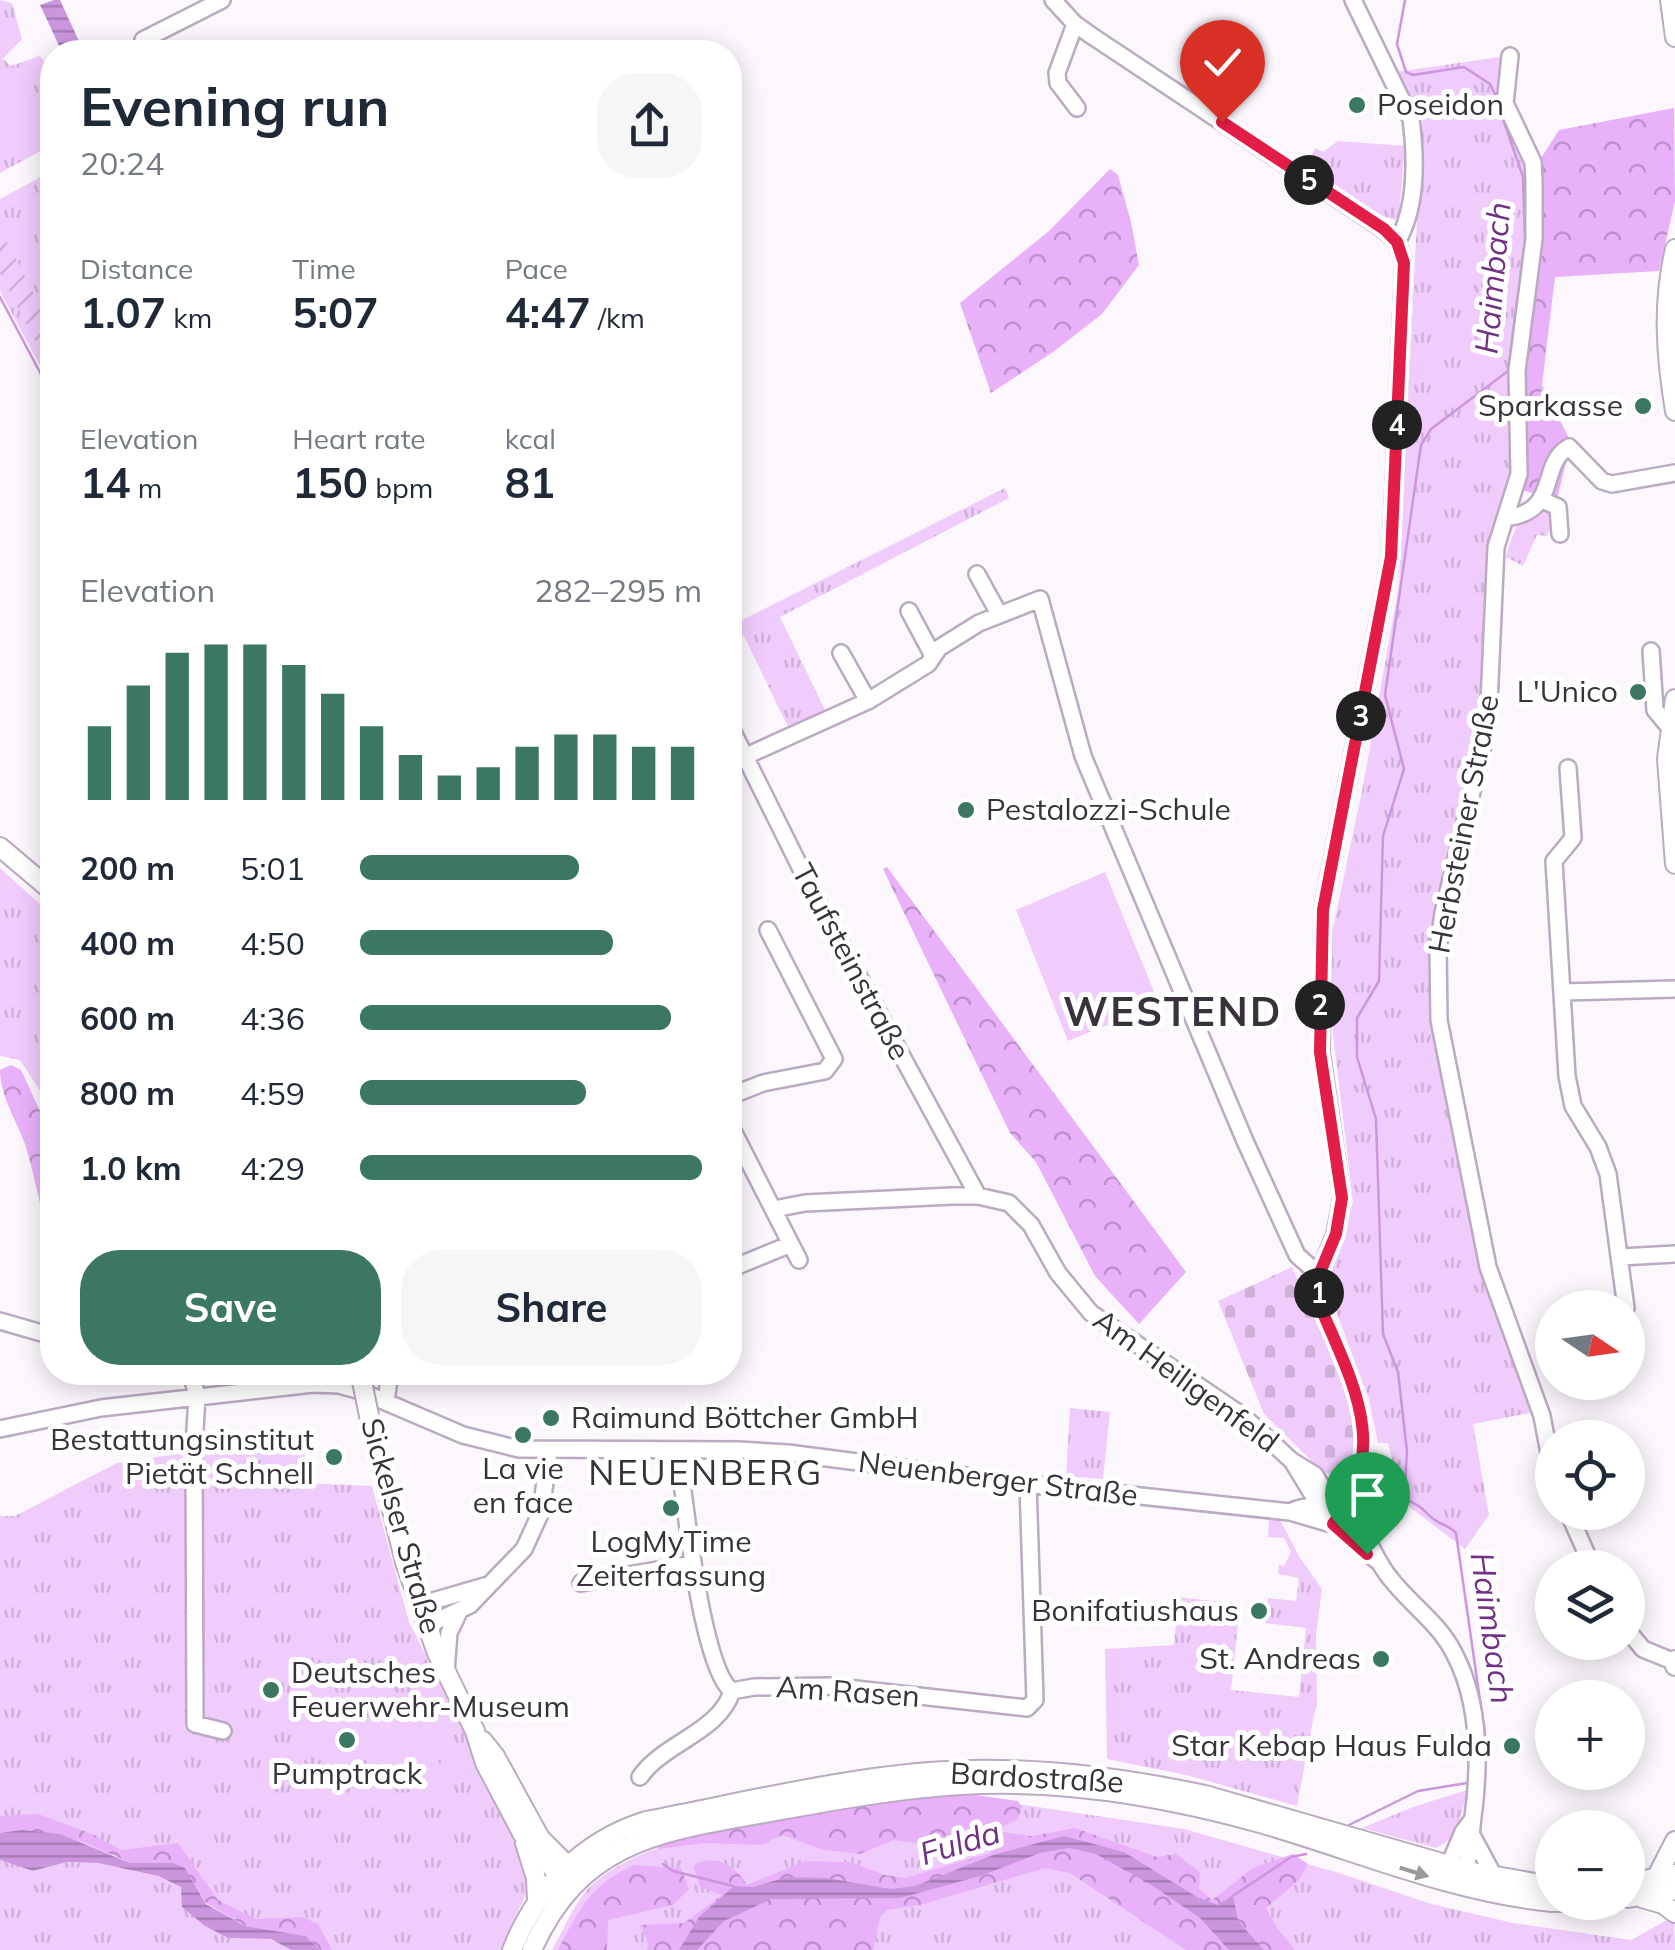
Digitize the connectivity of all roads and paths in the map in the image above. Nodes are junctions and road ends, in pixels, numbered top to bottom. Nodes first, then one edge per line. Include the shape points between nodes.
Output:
1 (222, 0) edge
2 (1053, 0) edge
3 (1353, 0) edge
4 (1670, 0) edge
5 (1075, 24) junction
6 (1675, 36) edge
7 (142, 40) dead end
8 (1510, 56) dead end
9 (1077, 108) dead end
10 (1397, 242) junction
11 (1675, 248) edge
12 (1675, 411) edge
13 (1675, 473) edge
14 (1542, 500) junction
15 (1505, 518) junction
16 (1560, 534) dead end
17 (977, 574) dead end
18 (908, 610) dead end
19 (999, 614) junction
20 (1651, 651) dead end
21 (841, 653) dead end
22 (932, 654) junction
23 (1675, 699) edge
24 (868, 701) junction
25 (1670, 728) junction
26 (742, 748) edge
27 (746, 756) junction
28 (1671, 760) edge
29 (1568, 768) dead end
30 (0, 846) edge
31 (1675, 864) edge
32 (40, 881) edge
33 (768, 930) dead end
34 (1675, 989) edge
35 (1564, 992) junction
36 (742, 1091) edge
37 (742, 1148) edge
38 (978, 1196) junction
39 (774, 1209) junction
40 (791, 1244) junction
41 (1675, 1254) edge
42 (1621, 1257) junction
43 (800, 1260) dead end
44 (742, 1264) edge
45 (1319, 1275) junction
46 (1624, 1290) edge
47 (0, 1321) edge
48 (40, 1333) edge
49 (194, 1385) edge
50 (304, 1385) edge
51 (322, 1385) edge
52 (363, 1385) edge
53 (388, 1385) edge
54 (197, 1397) junction
55 (386, 1402) junction
56 (1543, 1420) edge
57 (0, 1429) edge
58 (678, 1450) junction
59 (549, 1451) junction
60 (1028, 1484) junction
61 (1329, 1515) junction
62 (693, 1564) junction
63 (581, 1583) dead end
64 (488, 1585) junction
65 (419, 1606) junction
66 (458, 1612) junction
67 (426, 1626) junction
68 (1645, 1648) edge
69 (1675, 1663) edge
70 (446, 1673) junction
71 (732, 1691) junction
72 (222, 1731) dead end
73 (475, 1732) junction
74 (640, 1777) dead end
75 (1472, 1828) junction
76 (522, 1834) junction
77 (1325, 1836) junction
78 (1675, 1842) edge
79 (1456, 1873) junction
80 (1675, 1874) edge
81 (569, 1876) junction
82 (1494, 1878) junction
83 (1656, 1878) junction
84 (1535, 1884) edge
85 (1645, 1884) edge
86 (1675, 1890) edge
87 (1645, 1891) edge
88 (1535, 1896) edge
89 (1645, 1897) edge
90 (536, 1902) junction
91 (1675, 1913) edge
92 (512, 1950) edge
93 (532, 1950) edge

1 - 7 street
2 - 5 street
3 - 10 street via 1411,119 1410,201
4 - 6 main road
5 - 9 street via 1057,73
5 - 10 street
8 - 15 street, Herbsteiner Straße via 1505,103 1532,162 1534,239 1517,371 1519,474
10 - 45 street via 1404,263 1391,557 1323,910 1320,1052 1342,1198
11 - 12 main road via 1665,347
13 - 14 street via 1612,484 1568,447 1555,460
14 - 15 street
14 - 16 street via 1558,507
15 - 56 street, Herbsteiner Straße via 1496,547 1488,725 1440,931 1439,1020 1488,1267
17 - 19 street
18 - 22 street
19 - 22 street
19 - 45 street via 1040,600 1083,756 1297,1255
20 - 25 street via 1655,710
21 - 24 street
22 - 24 street via 928,664
23 - 25 main road
24 - 27 street
25 - 28 main road
26 - 27 street, Taufsteinstraße
27 - 38 street, Taufsteinstraße
28 - 31 main road
29 - 35 street via 1573,838 1554,862
30 - 32 main road
33 - 36 street via 834,1059 825,1071
34 - 35 street
35 - 42 street via 1573,1106 1608,1174
37 - 39 street
38 - 39 street, Am Heiligenfeld
38 - 61 street, Am Heiligenfeld via 1022,1212 1091,1313 1242,1416 1292,1461
39 - 40 street
40 - 43 street
40 - 44 street
41 - 42 street
42 - 46 street
45 - 61 street via 1320,1306 1364,1425 1356,1489
47 - 48 street
49 - 54 street
50 - 54 street, Neuenberger Straße
51 - 55 street, Neuenberger Straße
52 - 65 main road, Sickelser Straße, bridge
53 - 55 street
54 - 57 street, Neuenberger Straße
54 - 72 street via 195,1724
55 - 59 street, Neuenberger Straße via 463,1435
58 - 59 street, Neuenberger Straße
58 - 60 street, Neuenberger Straße via 794,1454
58 - 62 street, Am Rasen
59 - 64 street via 535,1529 516,1560
60 - 61 street, Neuenberger Straße
60 - 71 street, Am Rasen via 1034,1700 1027,1708 828,1686
61 - 75 street, Am Heiligenfeld via 1354,1520 1376,1560 1448,1642 1462,1670 1476,1740
62 - 63 street
62 - 71 street, Am Rasen via 717,1670
64 - 65 street
64 - 66 street
65 - 67 main road, Sickelser Straße
66 - 67 street
66 - 70 street via 448,1633
67 - 70 main road, Sickelser Straße
68 - 69 street
70 - 73 main road, Sickelser Straße
71 - 74 street via 722,1711
73 - 76 main road, Sickelser Straße
73 - 81 main road, Sickelser Straße
75 - 79 street via 1463,1832
75 - 82 street
76 - 81 main road, Sickelser Straße
76 - 90 main road via 536,1876
77 - 79 main road, Bardostraße via 1351,1836
77 -> 79 main road, Bardostraße via 1374,1860
77 - 81 main road, Bardostraße via 1153,1797 1074,1787 962,1785 684,1827 617,1850
78 - 83 main road
79 - 82 main road, Bardostraße
79 - 88 main road, Bardostraße
80 - 83 main road
81 - 90 main road, Bardostraße
81 - 93 main road, Bardostraße
82 - 84 main road, Bardostraße
83 - 85 main road
86 - 87 main road
89 - 91 main road
90 - 92 main road, Bardostraße

